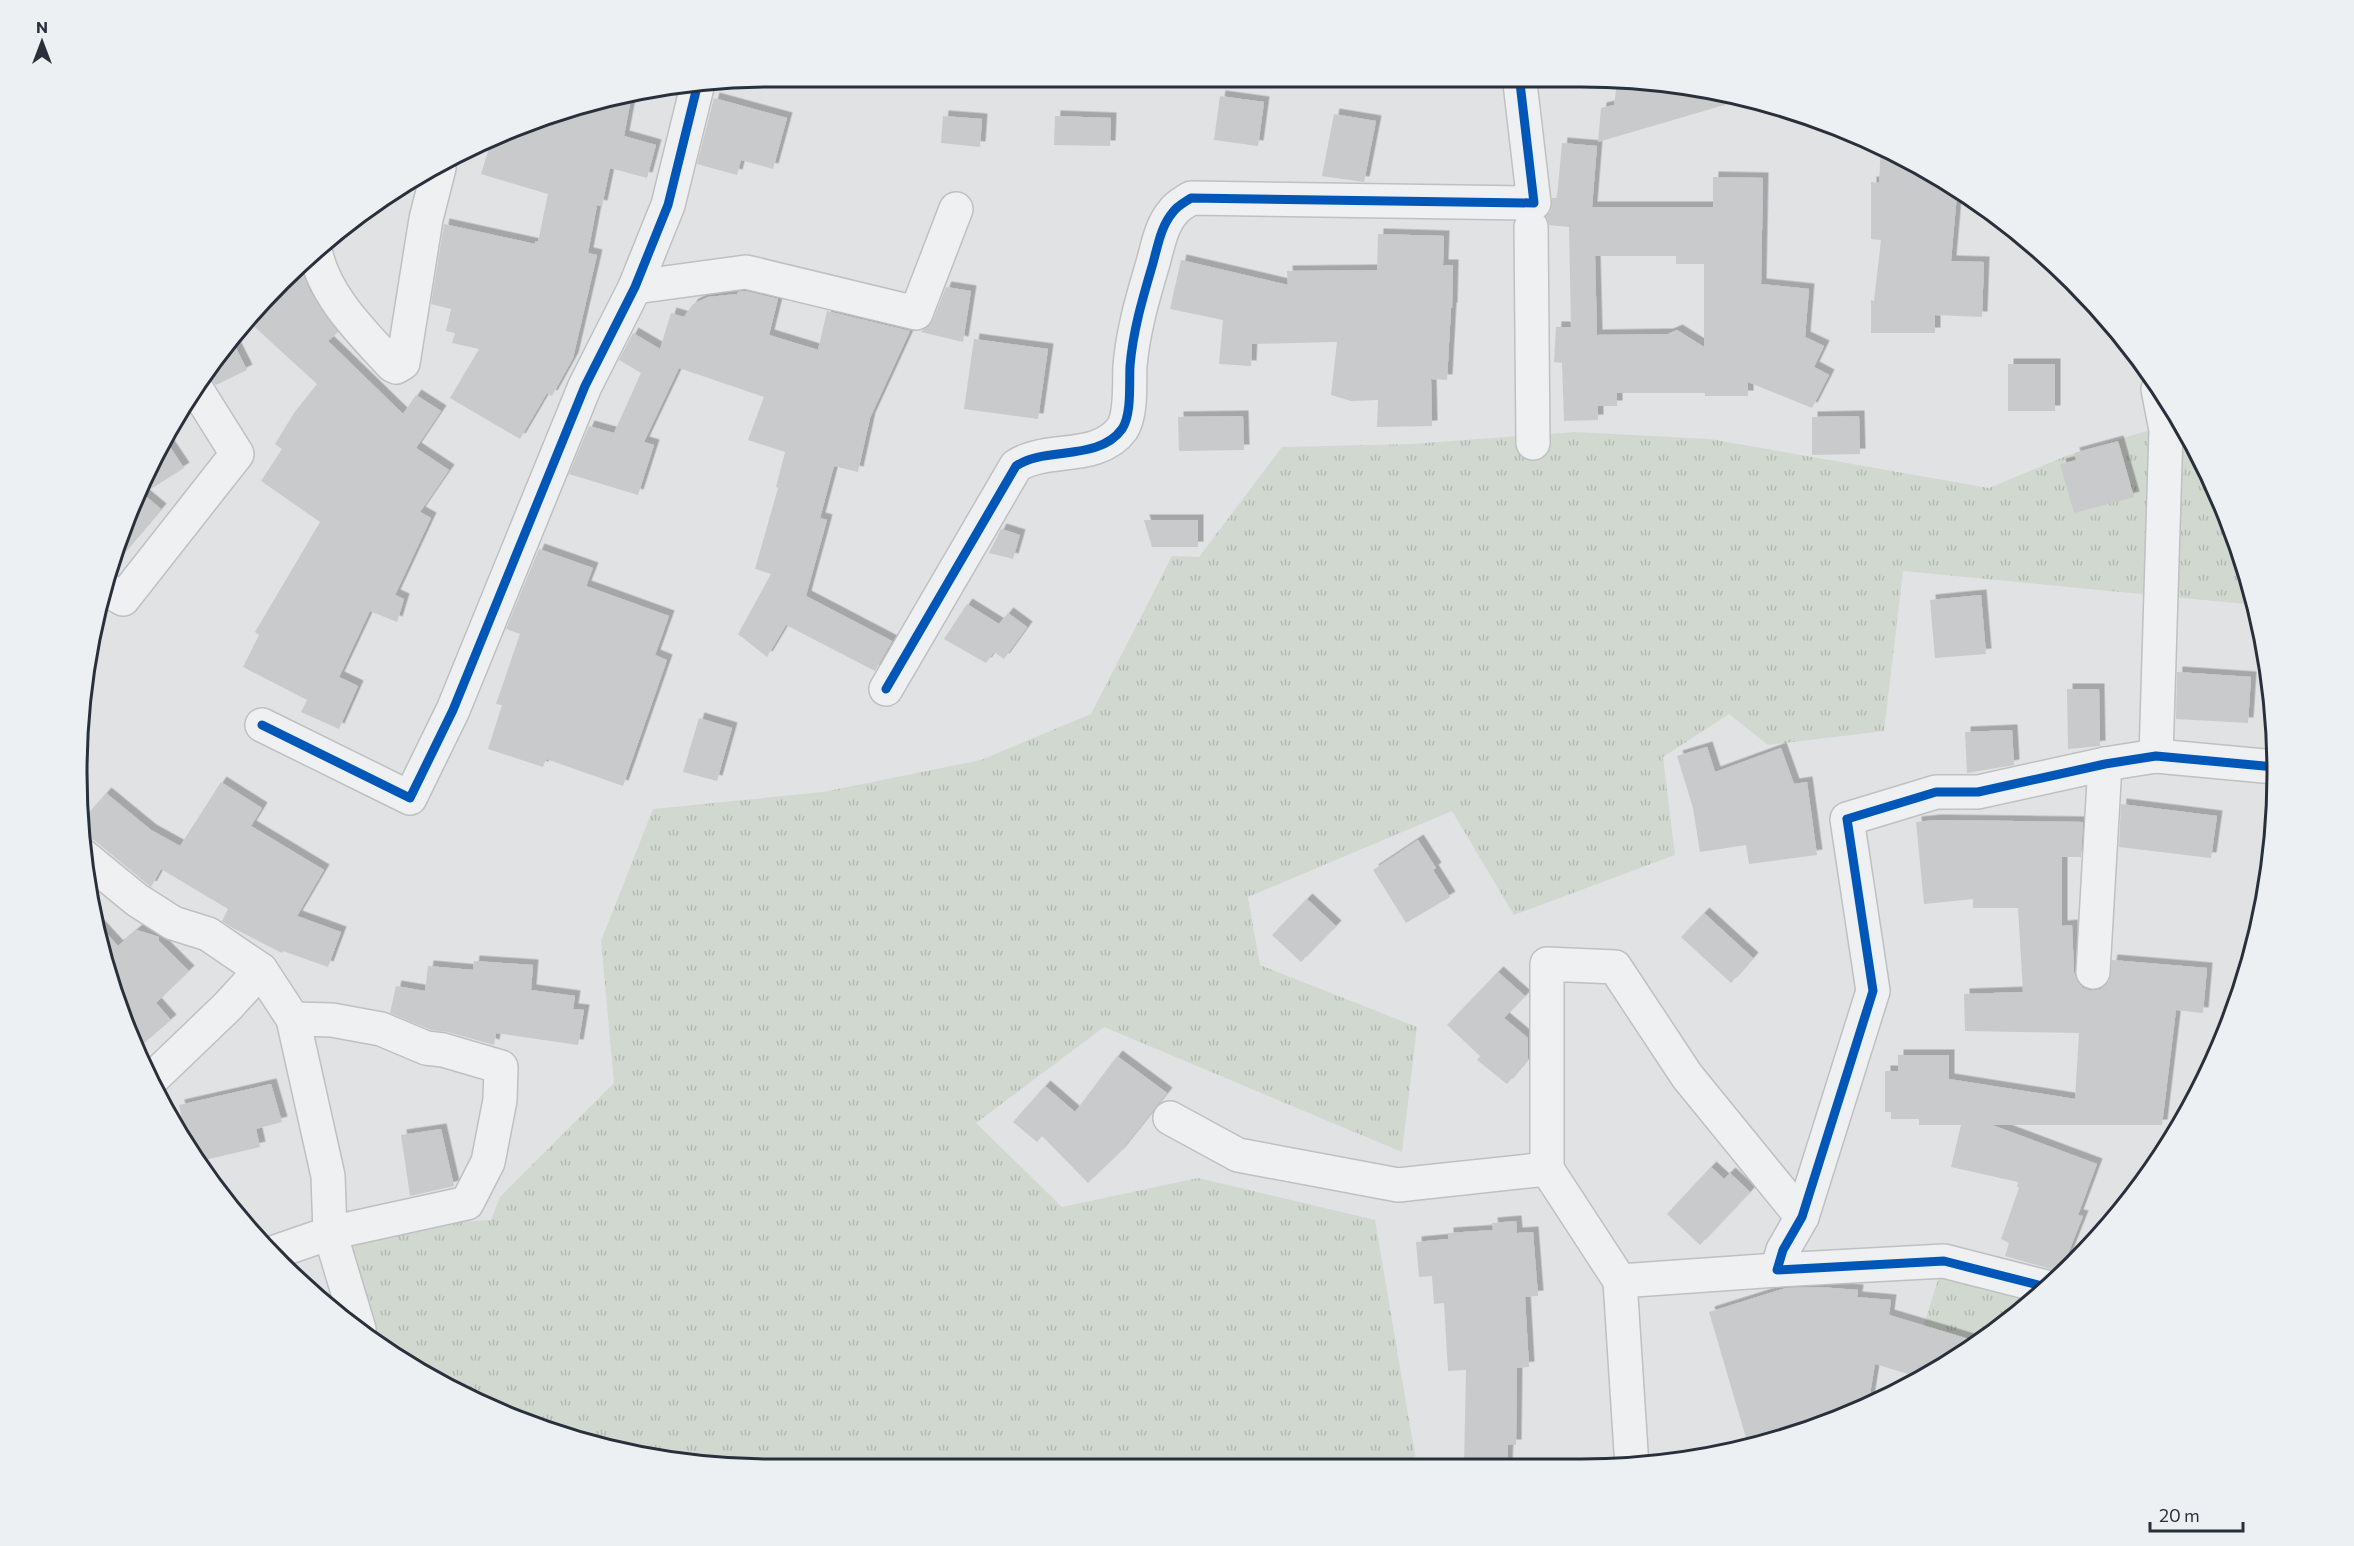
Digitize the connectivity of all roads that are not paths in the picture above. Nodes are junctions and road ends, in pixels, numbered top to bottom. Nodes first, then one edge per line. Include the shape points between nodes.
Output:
1 (1521, 87) edge
2 (696, 92) edge
3 (437, 175) edge
4 (956, 209) dead end
5 (1531, 227) dead end
6 (317, 260) edge
7 (635, 287) junction
8 (201, 396) edge
9 (2162, 409) edge
10 (1533, 443) dead end
11 (111, 592) edge
12 (886, 689) dead end
13 (262, 725) dead end
14 (2156, 756) junction
15 (2105, 764) junction
16 (2267, 766) edge
17 (93, 864) edge
18 (261, 970) junction
19 (2093, 972) dead end
20 (293, 1019) junction
21 (157, 1074) edge
22 (1170, 1119) dead end
23 (1547, 1169) junction
24 (1802, 1217) junction
25 (330, 1233) junction
26 (280, 1250) edge
27 (1777, 1270) junction
28 (1620, 1281) junction
29 (2037, 1285) edge
30 (355, 1317) edge
31 (1631, 1457) edge

1 - 12 street via 1534,203 1191,198 1174,210 1163,226 1137,318 1129,406 1122,429 1104,443 1025,460 1016,466
2 - 7 street via 668,205
3 - 6 street via 426,219 403,363 393,365 342,306 320,272
4 - 7 street via 916,313 746,272
5 - 10 street
7 - 13 street via 585,386 453,710 410,798
8 - 11 street via 237,454 123,598
9 - 14 street via 2166,430
14 - 15 street
14 - 16 street
15 - 19 street
15 - 24 street via 1978,792 1936,792 1847,819 1873,991
17 - 18 street via 173,923 208,934
18 - 20 street
18 - 21 street
20 - 25 street via 328,1176
20 - 25 street via 332,1020 381,1029 426,1048 501,1067 500,1100 488,1162 467,1203
22 - 23 street via 1238,1155 1398,1185
23 - 24 street via 1547,964 1615,967 1687,1076
23 - 28 street
24 - 27 street via 1783,1250
25 - 26 street
25 - 30 street
27 - 28 street
27 - 29 street via 1944,1261
28 - 31 street

